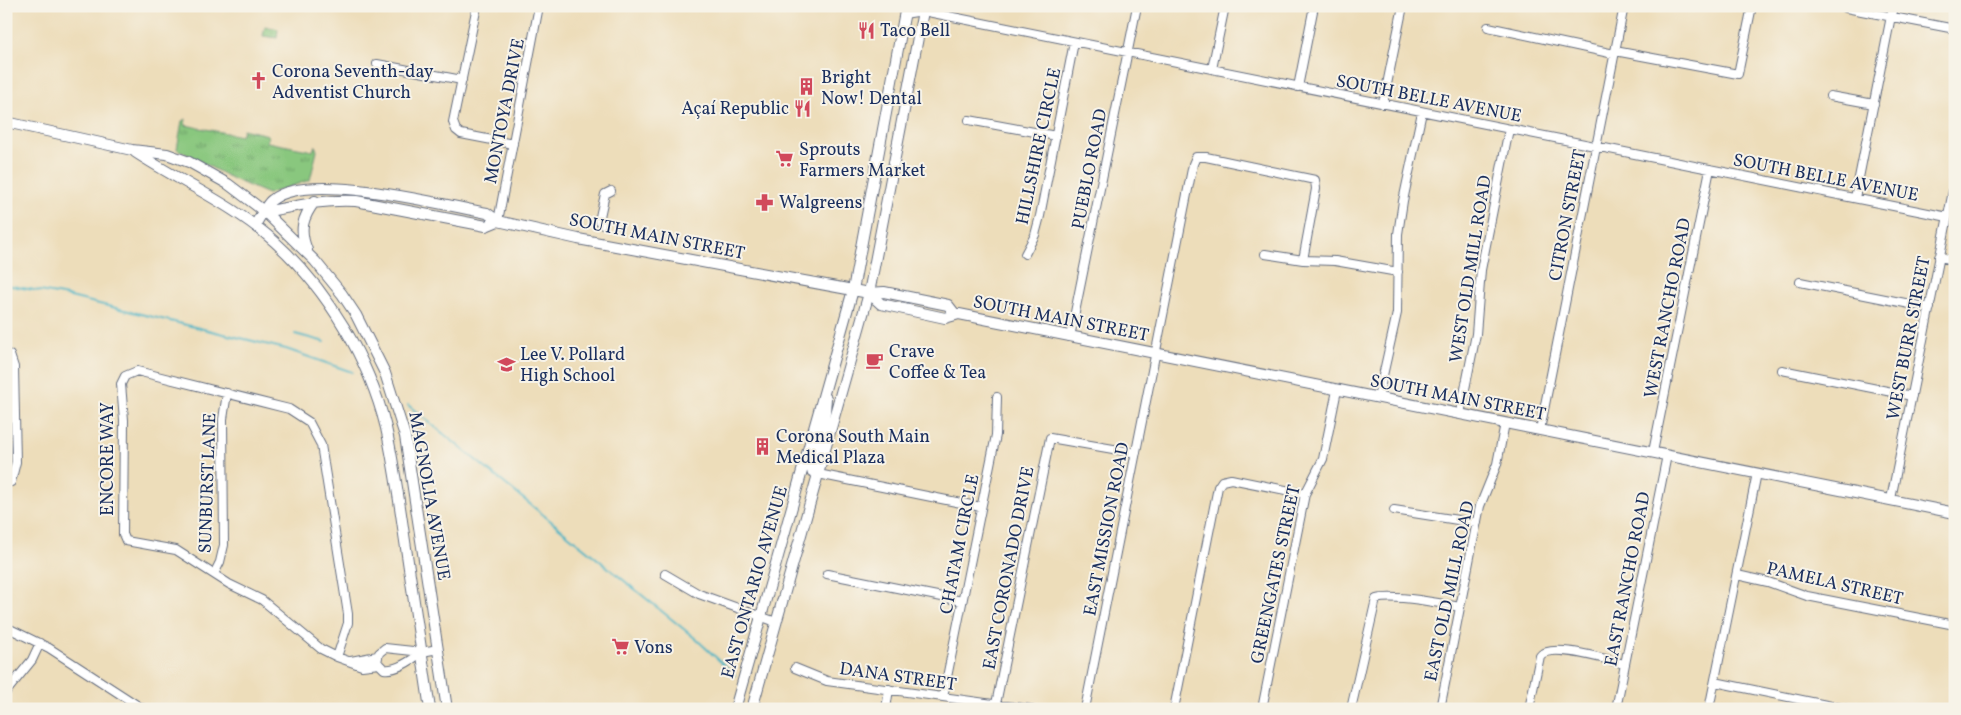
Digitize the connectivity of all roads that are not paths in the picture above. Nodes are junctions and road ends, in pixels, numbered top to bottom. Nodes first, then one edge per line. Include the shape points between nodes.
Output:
1 (477, 6) edge
2 (539, 6) edge
3 (1137, 6) edge
4 (1226, 6) edge
5 (1314, 6) edge
6 (1403, 6) edge
7 (1624, 6) edge
8 (1752, 6) edge
9 (1893, 6) edge
10 (1846, 8) dead end
11 (923, 9) edge
12 (905, 10) edge
13 (1890, 16) junction
14 (1488, 27) dead end
15 (1955, 29) edge
16 (1074, 42) junction
17 (1127, 52) junction
18 (1614, 52) junction
19 (377, 64) dead end
20 (1212, 69) junction
21 (462, 80) junction
22 (1298, 87) junction
23 (1830, 96) dead end
24 (1383, 104) junction
25 (1874, 104) junction
26 (1422, 112) junction
27 (969, 120) dead end
28 (6, 122) edge
29 (1509, 129) junction
30 (1056, 136) junction
31 (513, 144) junction
32 (1596, 146) junction
33 (132, 150) junction
34 (1710, 169) junction
35 (1955, 182) edge
36 (611, 191) dead end
37 (1855, 198) junction
38 (315, 201) junction
39 (265, 212) junction
40 (1948, 217) junction
41 (498, 221) junction
42 (602, 224) dead end
43 (255, 225) junction
44 (1025, 254) dead end
45 (1265, 254) dead end
46 (310, 256) junction
47 (1940, 257) junction
48 (1303, 260) junction
49 (1955, 260) edge
50 (1398, 272) junction
51 (1800, 282) dead end
52 (853, 290) junction
53 (869, 293) junction
54 (1930, 308) junction
55 (1070, 337) junction
56 (8, 354) edge
57 (1156, 354) junction
58 (1782, 370) dead end
59 (827, 382) junction
60 (1337, 390) junction
61 (227, 393) junction
62 (1912, 396) junction
63 (997, 397) dead end
64 (1378, 398) junction
65 (1460, 414) junction
66 (1505, 423) junction
67 (1540, 430) junction
68 (1136, 452) junction
69 (1653, 452) junction
70 (1667, 455) junction
71 (1757, 473) junction
72 (818, 474) junction
73 (8, 482) edge
74 (1305, 494) junction
75 (1890, 499) junction
76 (981, 507) junction
77 (1394, 510) dead end
78 (1955, 512) edge
79 (1477, 523) junction
80 (214, 574) junction
81 (665, 574) dead end
82 (827, 574) dead end
83 (1737, 575) junction
84 (962, 602) junction
85 (1460, 606) junction
86 (761, 618) junction
87 (776, 622) junction
88 (1955, 626) edge
89 (6, 627) edge
90 (40, 643) junction
91 (438, 649) junction
92 (422, 652) junction
93 (337, 657) junction
94 (378, 660) junction
95 (1625, 664) junction
96 (795, 668) dead end
97 (1715, 682) junction
98 (889, 689) junction
99 (6, 692) edge
100 (943, 697) junction
101 (996, 704) junction
102 (1808, 705) edge
103 (143, 709) edge
104 (430, 709) edge
105 (446, 709) edge
106 (735, 709) edge
107 (752, 709) edge
108 (886, 709) edge
109 (1030, 709) edge
110 (1084, 709) edge
111 (1174, 709) edge
112 (1262, 709) edge
113 (1352, 709) edge
114 (1440, 709) edge
115 (1529, 709) edge
116 (1616, 709) edge
117 (1709, 709) edge
118 (1846, 709) edge

1 - 21 street
2 - 31 street, MONTOYA DRIVE
3 - 17 street, PUEBLO ROAD
4 - 20 street
5 - 22 street
6 - 24 street
7 - 18 street, CITRON STREET
8 - 18 street via 1738,74
9 - 13 street
10 - 13 street
11 - 12 street, SOUTH BELLE AVENUE
11 - 16 street, SOUTH BELLE AVENUE
11 - 53 main road, EAST ONTARIO AVENUE
12 - 52 main road, EAST ONTARIO AVENUE
13 - 15 street
13 - 25 street
14 - 18 street
16 - 17 street, SOUTH BELLE AVENUE
16 - 30 street, HILLSHIRE CIRCLE
17 - 20 street, SOUTH BELLE AVENUE
17 - 55 street, PUEBLO ROAD
18 - 32 street, CITRON STREET
19 - 21 street
20 - 22 street, SOUTH BELLE AVENUE
21 - 31 street via 453,122 456,130 461,134
22 - 24 street, SOUTH BELLE AVENUE
23 - 25 street
24 - 26 street, SOUTH BELLE AVENUE
25 - 37 street
26 - 29 street, SOUTH BELLE AVENUE
26 - 50 street via 1398,234
27 - 30 street
28 - 33 main road
29 - 32 street, SOUTH BELLE AVENUE
29 - 65 street, WEST OLD MILL ROAD via 1481,270 1476,334
30 - 44 street, HILLSHIRE CIRCLE via 1040,216
31 - 41 street, MONTOYA DRIVE
32 - 34 street, SOUTH BELLE AVENUE
32 - 67 street, CITRON STREET
33 - 39 main road via 167,154 189,162 228,184
33 - 43 main road
34 - 37 street, SOUTH BELLE AVENUE
34 - 69 street, WEST RANCHO ROAD
35 - 40 street, WEST BURR STREET
36 - 42 street via 605,194
37 - 40 street, SOUTH BELLE AVENUE
38 - 39 main road, SOUTH MAIN STREET
38 - 41 main road, SOUTH MAIN STREET via 356,201 486,226
38 - 46 main road via 302,224
39 - 41 main road, SOUTH MAIN STREET via 271,200 290,193 312,188 343,188 487,213
39 - 43 main road, SOUTH MAIN STREET
39 - 46 main road, MAGNOLIA AVENUE
40 - 47 street, WEST BURR STREET
41 - 52 main road, SOUTH MAIN STREET
43 - 92 main road, MAGNOLIA AVENUE via 304,272 329,305 352,342 374,391 393,460
45 - 48 street
46 - 91 main road, MAGNOLIA AVENUE via 329,276 356,315 396,400 410,457
47 - 49 street
47 - 54 street, WEST BURR STREET
48 - 50 street via 1335,261
48 - 57 street, EAST MISSION ROAD via 1315,180 1196,157
50 - 64 street via 1396,313
51 - 54 street
52 - 53 main road, SOUTH MAIN STREET
52 - 59 main road, EAST ONTARIO AVENUE
53 - 55 main road, SOUTH MAIN STREET via 884,292 948,304 955,314
53 - 72 main road, EAST ONTARIO AVENUE
54 - 62 street, WEST BURR STREET
55 - 57 main road, SOUTH MAIN STREET
56 - 73 street via 14,367 16,462
57 - 60 main road, SOUTH MAIN STREET
57 - 68 street, EAST MISSION ROAD
58 - 62 street
59 - 72 main road via 825,412 812,463 812,471
59 - 86 main road, EAST ONTARIO AVENUE
60 - 64 main road, SOUTH MAIN STREET
60 - 74 street, GREENGATES STREET via 1322,459
61 - 80 street, SUNBURST LANE via 223,419 224,545
61 - 80 street, ENCORE WAY via 137,371 125,376 121,384 123,534 126,542 176,550
61 - 93 street via 289,409 309,422 321,445 348,614
62 - 75 street, WEST BURR STREET
63 - 76 street, CHATAM CIRCLE via 996,435
64 - 65 main road, SOUTH MAIN STREET
65 - 66 main road, SOUTH MAIN STREET
66 - 67 main road, SOUTH MAIN STREET
66 - 79 street, EAST OLD MILL ROAD via 1498,464 1480,506
67 - 69 main road, SOUTH MAIN STREET
68 - 101 street, EAST CORONADO DRIVE via 1050,438
68 - 110 street, EAST MISSION ROAD
69 - 70 main road, SOUTH MAIN STREET
70 - 71 main road, SOUTH MAIN STREET
70 - 95 street, EAST RANCHO ROAD
71 - 75 main road, SOUTH MAIN STREET
71 - 83 street
72 - 76 street
72 - 87 main road, EAST ONTARIO AVENUE
74 - 111 street via 1232,479 1222,481
74 - 112 street, GREENGATES STREET
75 - 78 main road, SOUTH MAIN STREET
76 - 84 street, CHATAM CIRCLE
77 - 79 street
79 - 85 street, EAST OLD MILL ROAD
80 - 93 street via 262,600 321,649
81 - 86 street via 699,594
82 - 84 street
83 - 88 street, PAMELA STREET via 1807,596
83 - 97 street
84 - 100 street, CHATAM CIRCLE
85 - 113 street via 1422,600 1376,599
85 - 114 street, EAST OLD MILL ROAD
86 - 87 street
86 - 106 main road, EAST ONTARIO AVENUE
87 - 107 main road, EAST ONTARIO AVENUE
89 - 90 street
90 - 99 street via 32,660
90 - 103 street
91 - 92 street
91 - 105 main road, MAGNOLIA AVENUE
92 - 94 street via 388,648 382,650
92 - 94 street via 410,662 391,670 384,669
92 - 104 main road, MAGNOLIA AVENUE
93 - 94 street via 351,661
95 - 115 street via 1555,650 1545,651 1540,656
95 - 116 street, EAST RANCHO ROAD
96 - 98 street, DANA STREET via 827,681
97 - 102 street
97 - 117 street
98 - 100 street, DANA STREET
98 - 108 street
100 - 101 street, DANA STREET
101 - 109 street, DANA STREET
102 - 118 street

